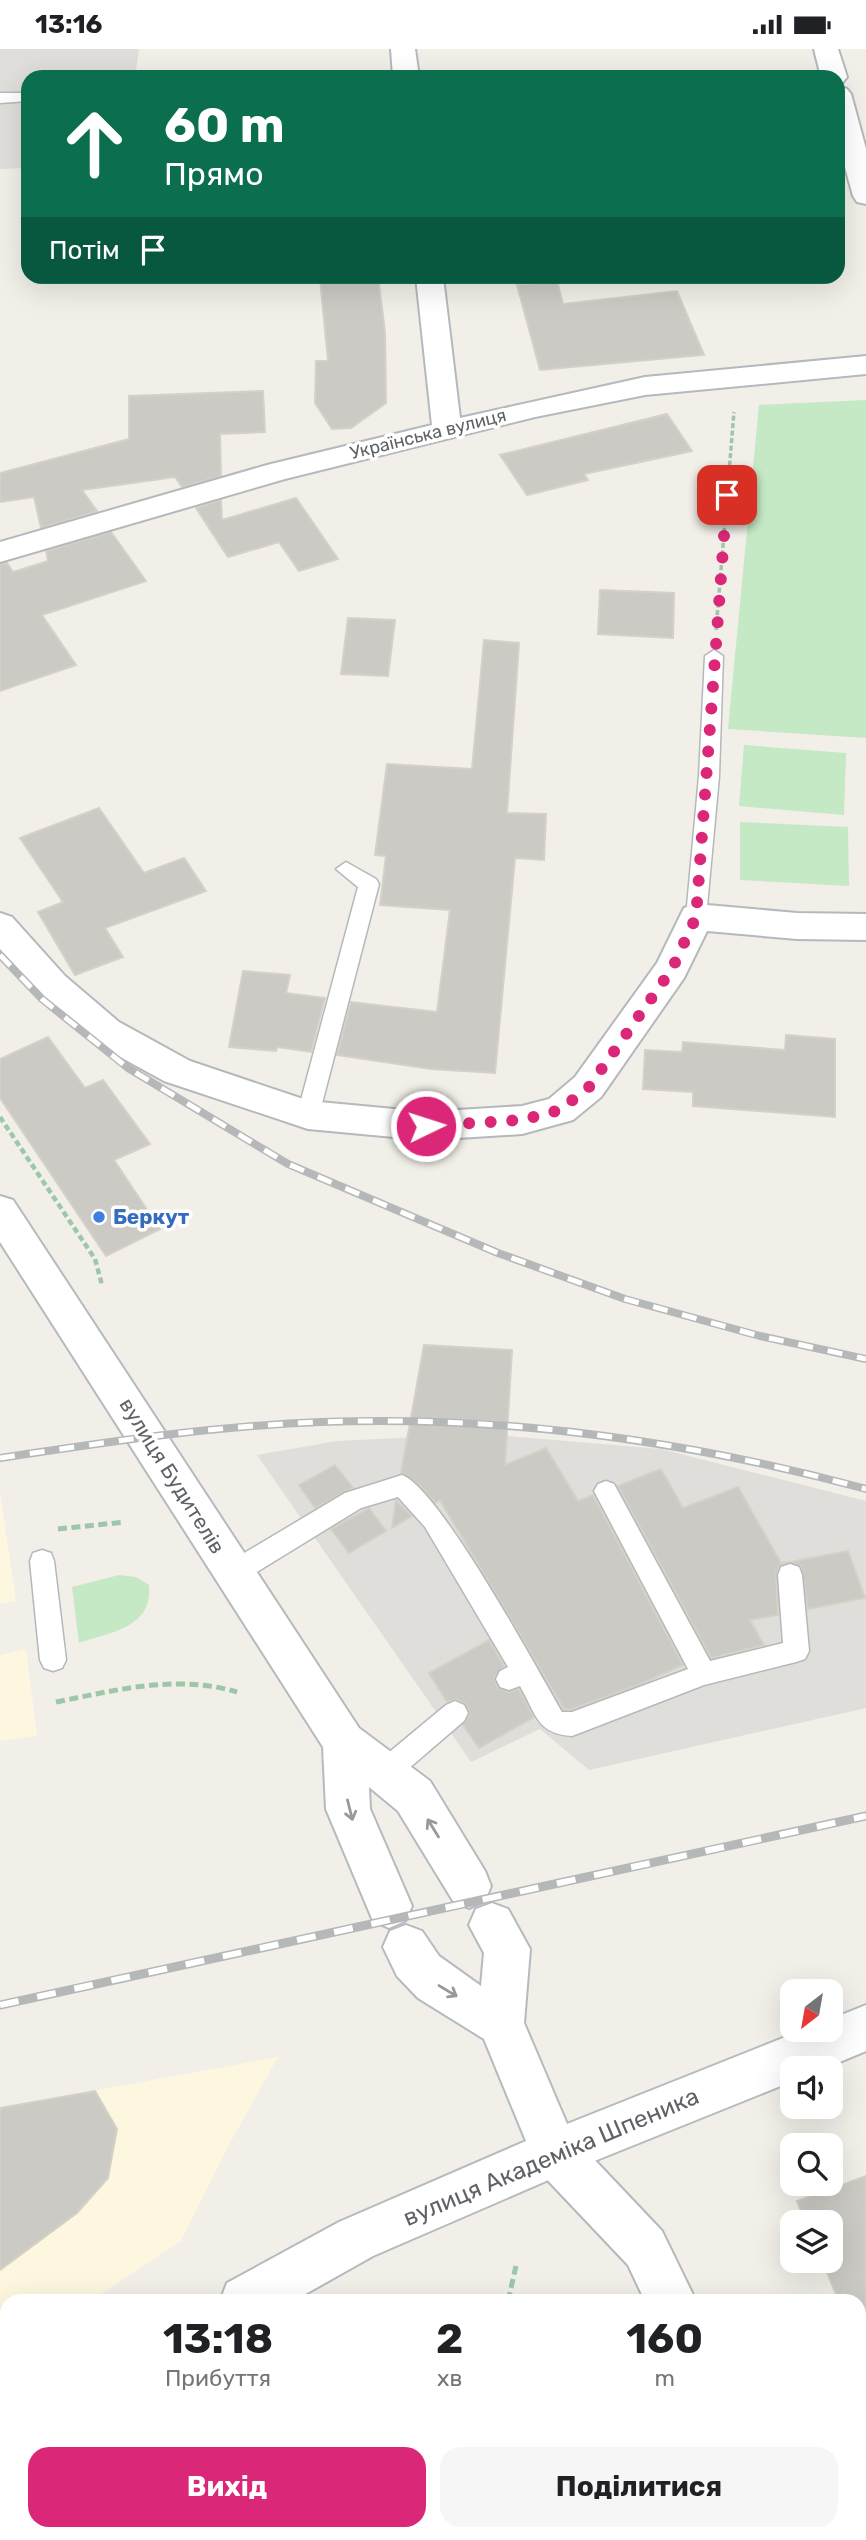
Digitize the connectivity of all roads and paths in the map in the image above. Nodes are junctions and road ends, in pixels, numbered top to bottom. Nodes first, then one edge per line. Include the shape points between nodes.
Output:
1 (402, 49) edge
2 (826, 49) edge
3 (405, 70) edge
4 (835, 70) edge
5 (21, 99) edge
6 (1, 103) edge
7 (845, 103) edge
8 (866, 196) edge
9 (430, 284) edge
10 (866, 365) edge
11 (736, 377) junction
12 (447, 428) junction
13 (0, 552) edge
14 (714, 656) joint
15 (346, 869) dead end
16 (696, 917) junction
17 (0, 926) edge
18 (866, 927) edge
19 (308, 1115) junction
20 (0, 1117) edge
21 (0, 1210) edge
22 (103, 1286) dead end
23 (606, 1491) dead end
24 (125, 1522) dead end
25 (52, 1529) dead end
26 (42, 1561) dead end
27 (233, 1573) junction
28 (790, 1576) dead end
29 (53, 1660) dead end
30 (704, 1674) junction
31 (237, 1692) dead end
32 (56, 1702) dead end
33 (455, 1713) dead end
34 (344, 1742) junction
35 (384, 1773) junction
36 (469, 1886) dead end
37 (389, 1906) dead end
38 (492, 1925) dead end
39 (406, 1947) dead end
40 (501, 2023) junction
41 (866, 2028) edge
42 (555, 2153) junction
43 (516, 2266) dead end
44 (258, 2294) edge
45 (510, 2294) edge
46 (668, 2294) edge

1 - 3 street
2 - 4 street
5 - 6 lane
7 - 8 street
9 - 12 street
10 - 11 street, Українська вулиця
11 - 12 street, Українська вулиця via 645,386
11 - 14 path
12 - 13 street, Українська вулиця
14 - 16 lane
15 - 19 lane via 369,884
16 - 18 street
16 - 19 street via 664,980 589,1087 560,1110 522,1120 426,1126
17 - 19 street via 53,985 106,1032 177,1071
20 - 22 path via 95,1259
21 - 27 street, вулиця Будителів
23 - 30 lane
24 - 25 path
26 - 29 lane
27 - 30 lane via 354,1500 402,1485 434,1520 517,1675 555,1723 572,1724
27 - 34 street, вулиця Будителів
28 - 30 lane via 796,1651
31 - 32 path via 215,1683 178,1682
33 - 35 lane
34 - 35 street, вулиця Будителів
34 -> 37 street, вулиця Будителів via 348,1809
36 -> 35 street, вулиця Будителів via 414,1796
38 - 40 street via 507,1949
39 -> 40 street via 430,1980
40 - 42 street
41 - 42 street, вулиця Академіка Шпеника
42 - 44 street, вулиця Академіка Шпеника via 356,2239
42 - 46 street via 645,2248
43 - 45 path

